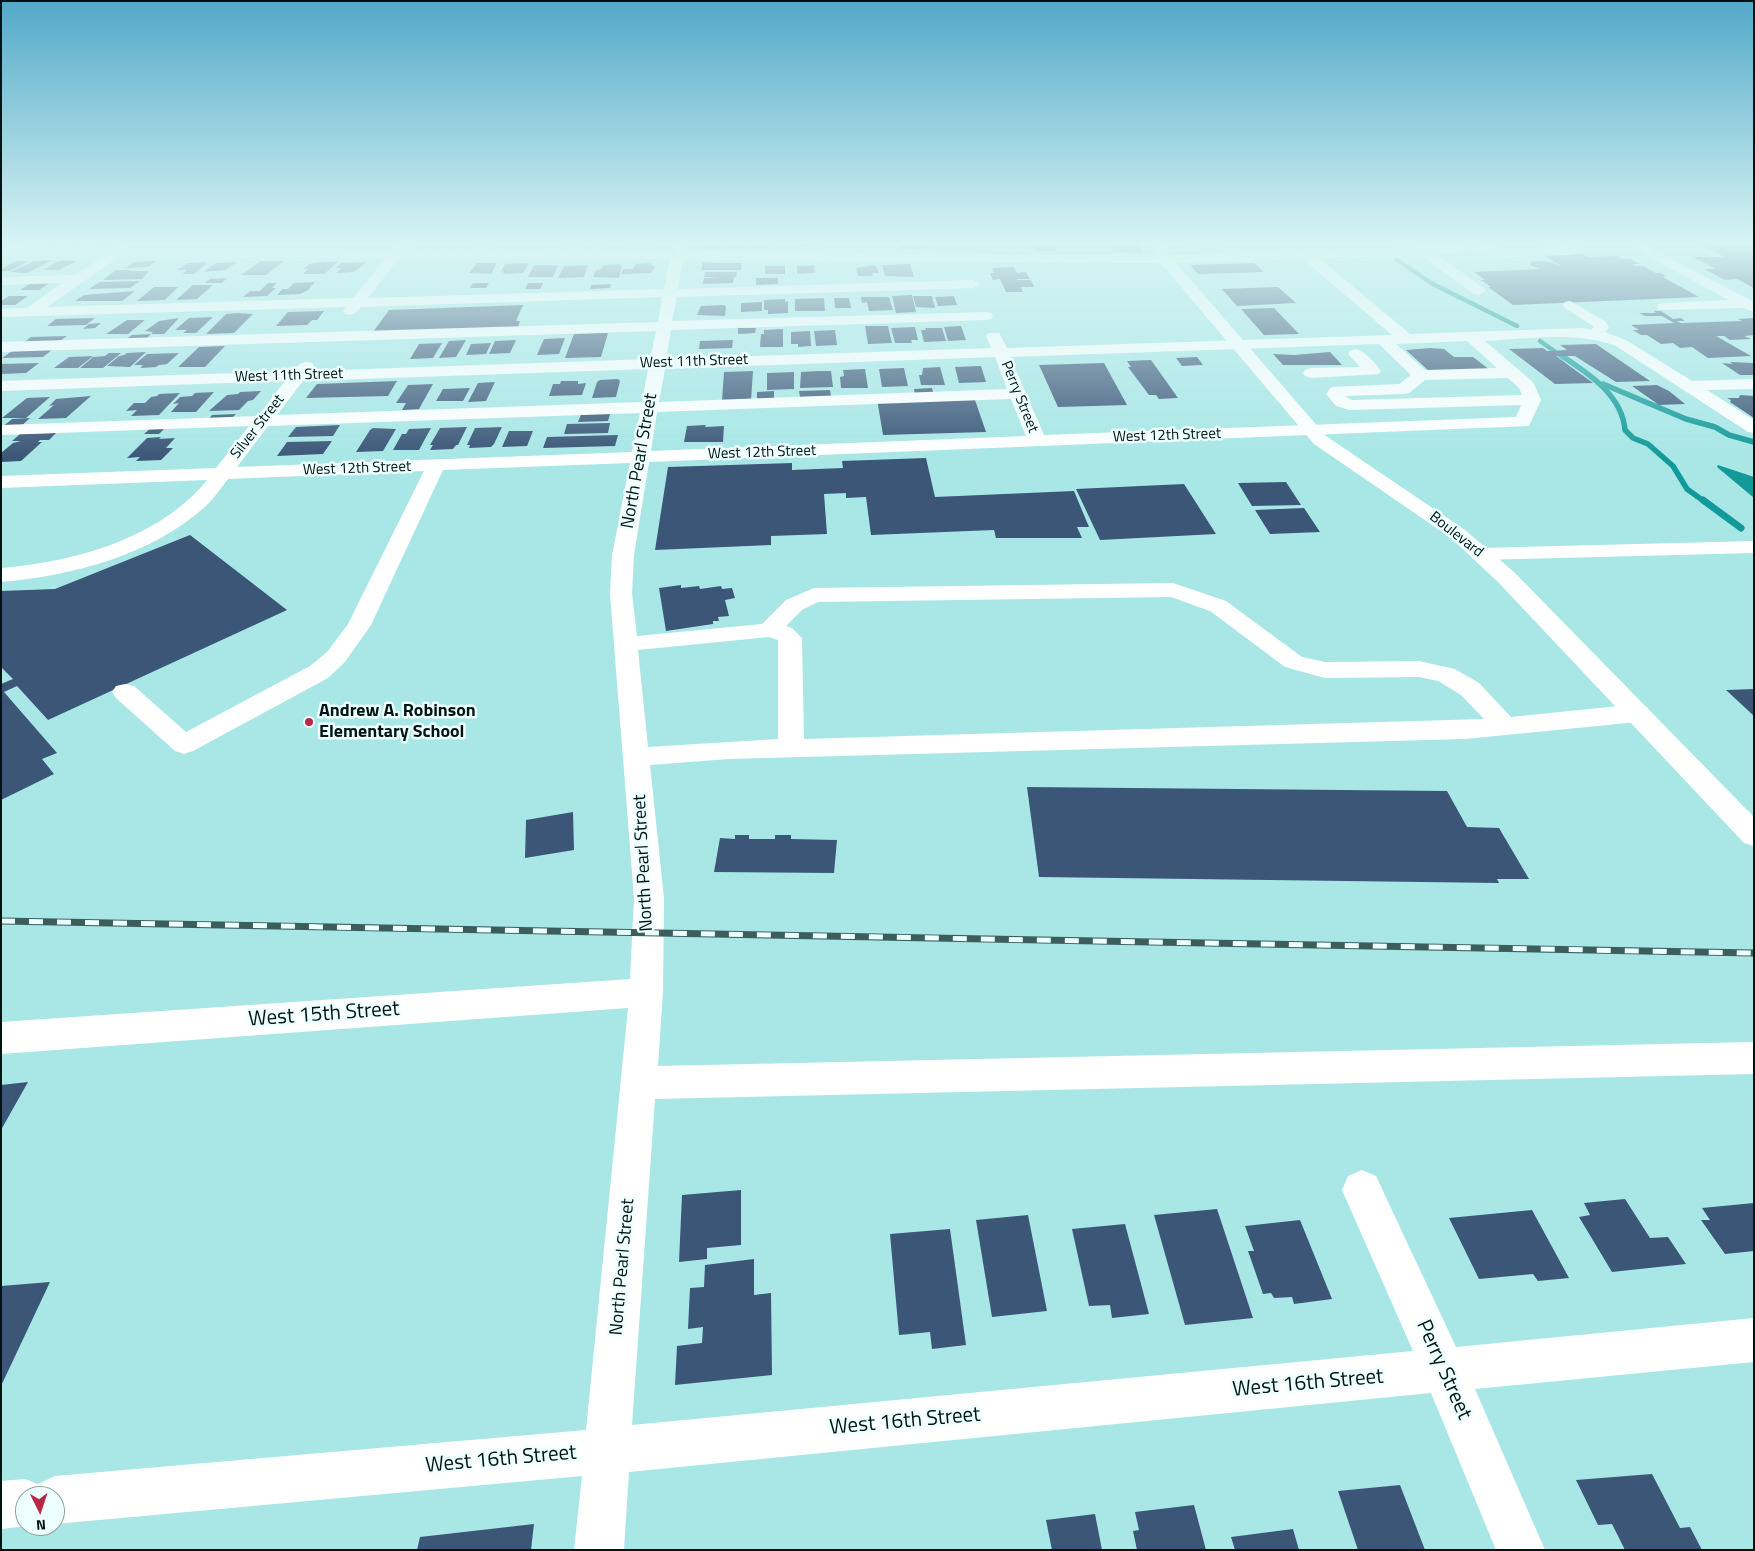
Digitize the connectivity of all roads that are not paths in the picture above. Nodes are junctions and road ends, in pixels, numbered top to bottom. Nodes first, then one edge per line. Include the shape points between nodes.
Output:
1 (27, 314) edge
2 (347, 314) edge
3 (667, 314) edge
4 (1213, 314) edge
5 (1366, 314) edge
6 (1585, 314) edge
7 (986, 316) joint
8 (665, 325) junction
9 (8, 328) dead end
10 (1596, 334) junction
11 (330, 336) junction
12 (1475, 340) junction
13 (1393, 342) junction
14 (1238, 344) junction
15 (1, 347) edge
16 (1000, 351) junction
17 (1356, 354) dead end
18 (656, 371) junction
19 (1373, 371) junction
20 (1311, 373) dead end
21 (1514, 373) junction
22 (299, 375) junction
23 (1421, 375) junction
24 (1754, 384) edge
25 (1, 386) edge
26 (1690, 386) junction
27 (700, 388) dead end
28 (1403, 389) junction
29 (1530, 393) junction
30 (1017, 394) junction
31 (650, 403) junction
32 (264, 420) junction
33 (1754, 428) edge
34 (1, 430) edge
35 (1312, 431) junction
36 (1037, 441) junction
37 (641, 457) junction
38 (436, 465) junction
39 (222, 474) junction
40 (1, 482) edge
41 (1754, 547) edge
42 (1481, 554) junction
43 (1, 575) edge
44 (769, 630) junction
45 (626, 644) junction
46 (125, 692) dead end
47 (1638, 714) junction
48 (1505, 726) junction
49 (791, 748) junction
50 (636, 757) junction
51 (1754, 835) edge
52 (646, 992) junction
53 (1, 1038) edge
54 (1754, 1058) edge
55 (638, 1083) junction
56 (1362, 1190) dead end
57 (1754, 1340) edge
58 (1444, 1371) junction
59 (607, 1450) junction
60 (65, 1499) edge
61 (15, 1504) edge
62 (1, 1505) edge
63 (599, 1550) edge
64 (1522, 1550) edge

1 - 9 street
2 - 11 street, Silver Street
3 - 8 street, North Pearl Street
4 - 14 street, Boulevard
5 - 13 street
6 - 10 street via 1601,325
7 - 8 street
7 - 16 street, Perry Street
8 - 11 street
8 - 18 street, North Pearl Street
10 - 12 street
10 - 26 street via 1621,343
11 - 15 street
11 - 22 street, Silver Street
12 - 13 street, West 11th Street
12 - 21 street
13 - 14 street, West 11th Street
13 - 23 street
14 - 16 street, West 11th Street
14 - 35 street, Boulevard
16 - 18 street, West 11th Street via 703,362 701,378
16 - 30 street, Perry Street
17 - 19 street
18 - 22 street, West 11th Street
18 - 31 street, North Pearl Street
19 - 20 street
19 - 23 street
21 - 23 street
21 - 29 street
22 - 25 street, West 11th Street
22 - 32 street, Silver Street
23 - 28 street
24 - 26 street
26 - 33 street
27 - 31 street via 699,398
28 - 29 street
28 - 29 street via 1334,394 1350,405
29 - 35 street, West 12th Street via 1523,422
30 - 31 street
30 - 36 street, Perry Street
31 - 32 street
31 - 37 street, North Pearl Street
32 - 34 street
32 - 39 street, Silver Street
35 - 36 street, West 12th Street
35 - 42 street, Boulevard via 1320,440 1439,521
36 - 37 street, West 12th Street
37 - 38 street, West 12th Street
37 - 45 street, North Pearl Street via 623,555 621,594
38 - 39 street, West 12th Street
38 - 46 street via 359,625 336,657 319,672 184,745
39 - 40 street, West 12th Street
39 - 43 street, Silver Street via 190,512 119,548 52,568
41 - 42 street
42 - 47 street, Boulevard via 1524,594
44 - 45 street
44 - 48 street via 794,605 814,595 1173,590 1218,606 1294,662 1325,670 1419,669 1446,676 1470,689
44 - 49 street via 784,632 790,638
45 - 50 street, North Pearl Street
47 - 48 street
47 - 51 street, Boulevard
48 - 49 street
49 - 50 street
50 - 52 street, North Pearl Street via 649,898
52 - 53 street, West 15th Street
52 - 55 street, North Pearl Street
54 - 55 street
55 - 59 street, North Pearl Street
56 - 58 street, Perry Street
57 - 58 street, West 16th Street
58 - 59 street, West 16th Street
58 - 64 street, Perry Street
59 - 60 street, West 16th Street
59 - 63 street, North Pearl Street
61 - 62 street

